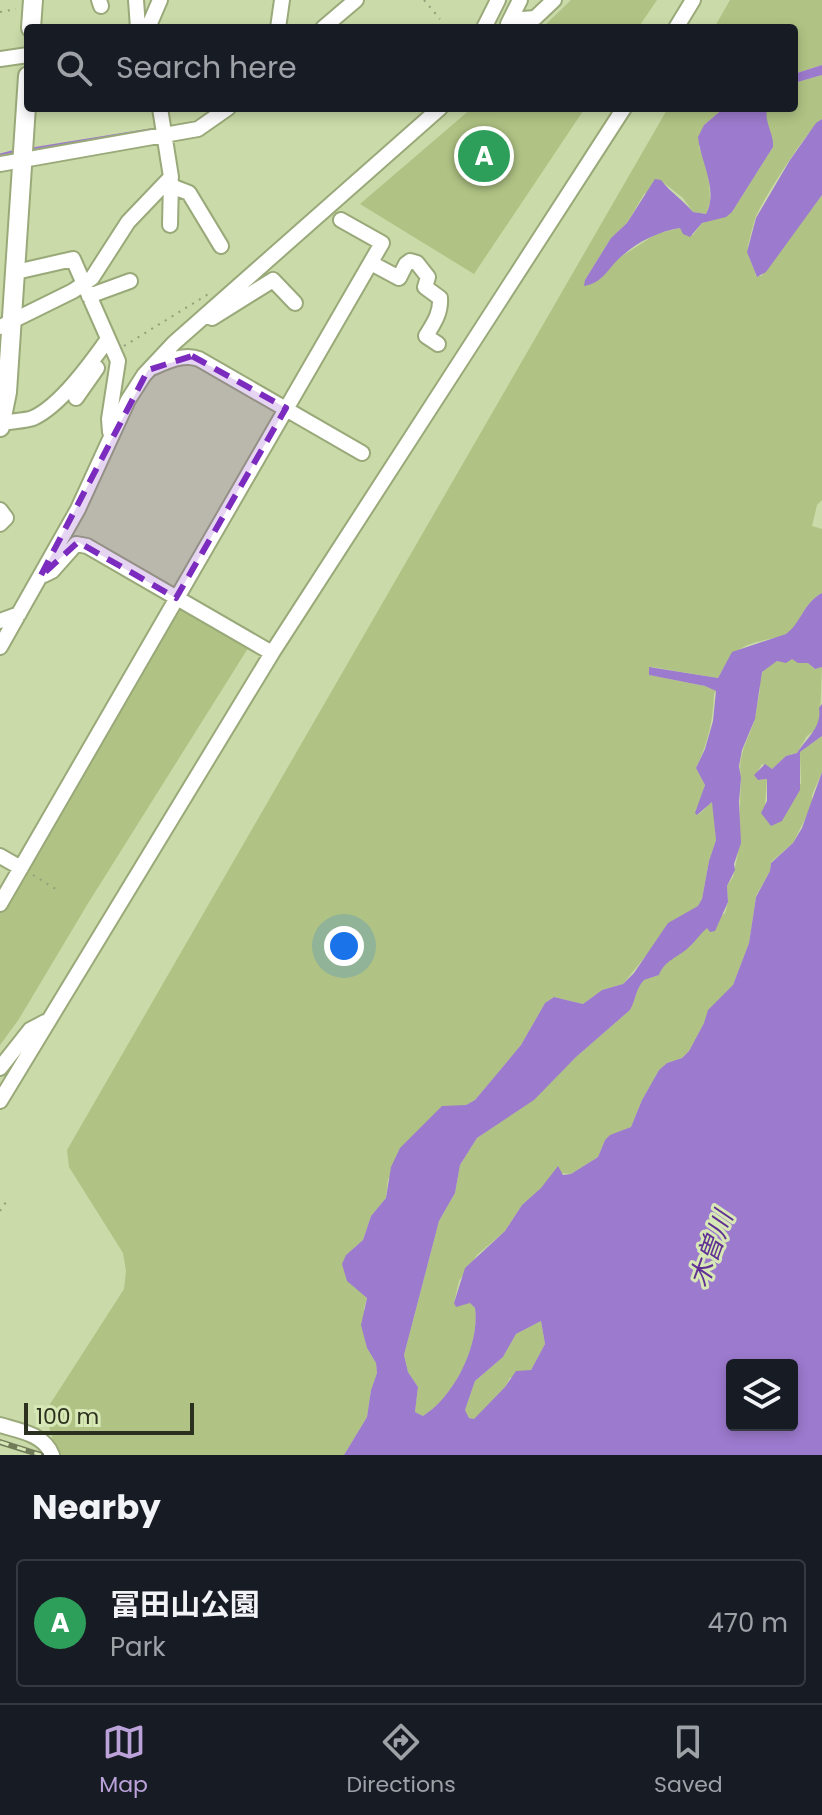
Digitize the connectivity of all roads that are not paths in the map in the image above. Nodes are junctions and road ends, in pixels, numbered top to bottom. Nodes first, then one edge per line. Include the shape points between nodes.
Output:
1 (136, 0) edge
2 (160, 0) edge
3 (282, 0) edge
4 (356, 0) edge
5 (498, 0) edge
6 (520, 0) edge
7 (554, 0) edge
8 (693, 0) edge
9 (33, 3) edge
10 (31, 24) edge
11 (138, 24) edge
12 (150, 24) edge
13 (279, 24) edge
14 (328, 24) edge
15 (486, 24) edge
16 (508, 24) edge
17 (678, 24) edge
18 (24, 56) edge
19 (0, 59) edge
20 (25, 112) edge
21 (161, 112) edge
22 (222, 112) edge
23 (435, 112) edge
24 (621, 112) edge
25 (164, 135) junction
26 (22, 160) junction
27 (0, 164) edge
28 (171, 182) junction
29 (341, 220) dead end
30 (170, 225) dead end
31 (221, 246) dead end
32 (371, 263) junction
33 (16, 272) junction
34 (127, 286) dead end
35 (86, 290) junction
36 (295, 303) dead end
37 (6, 325) edge
38 (193, 326) junction
39 (438, 344) dead end
40 (111, 345) junction
41 (148, 370) junction
42 (76, 398) dead end
43 (286, 408) junction
44 (1, 425) edge
45 (111, 437) junction
46 (362, 453) dead end
47 (0, 510) edge
48 (0, 524) edge
49 (40, 577) junction
50 (176, 598) junction
51 (19, 614) junction
52 (0, 621) edge
53 (0, 647) edge
54 (272, 653) junction
55 (0, 856) edge
56 (21, 868) junction
57 (0, 904) edge
58 (49, 1019) junction
59 (0, 1068) edge
60 (0, 1101) edge
61 (0, 1425) edge
62 (52, 1455) edge

1 - 11 street
2 - 12 street
3 - 13 street
4 - 14 street
5 - 15 street
6 - 16 street
7 - 16 street via 535,18
8 - 17 street
9 - 10 main road
18 - 19 street
20 - 26 main road
21 - 25 street
22 - 25 street via 198,129
23 - 38 street
24 - 54 street
25 - 26 street
25 - 28 street
26 - 27 street
26 - 33 main road
28 - 30 street
28 - 31 street via 189,193
28 - 35 street via 128,222
29 - 32 street via 382,243
32 - 39 street via 399,278 406,264 417,263 428,277 425,287 440,298 426,336
32 - 43 street
33 - 35 street via 73,259
33 - 37 main road
34 - 35 street
35 - 37 street
35 - 40 street
36 - 38 street via 273,280
37 - 44 main road
38 - 41 street
40 - 42 street
40 - 44 street via 33,418
40 - 45 street via 119,367 109,419
41 - 43 street via 192,356
41 - 45 street
43 - 46 street
43 - 50 street
45 - 49 street
47 - 48 street via 6,518
49 - 50 street via 76,544
49 - 51 street
50 - 54 street
50 - 56 street
51 - 52 street
51 - 53 street
54 - 58 street
55 - 56 street
56 - 57 street
58 - 59 street via 30,1030
58 - 60 street
61 - 62 street via 39,1438

